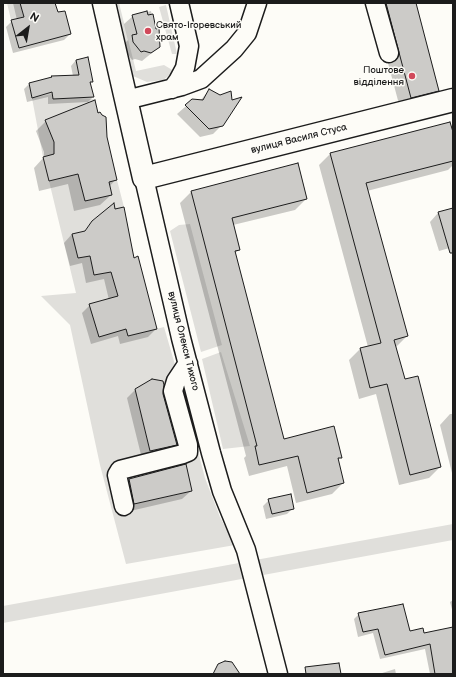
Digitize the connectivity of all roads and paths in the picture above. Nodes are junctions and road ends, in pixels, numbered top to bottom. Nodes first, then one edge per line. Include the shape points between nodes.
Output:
1 (104, 3) edge
2 (179, 3) edge
3 (257, 3) edge
4 (376, 3) edge
5 (189, 46) junction
6 (389, 53) dead end
7 (220, 63) junction
8 (172, 89) junction
9 (126, 100) junction
10 (453, 100) edge
11 (144, 178) junction
12 (188, 363) junction
13 (124, 506) dead end
14 (278, 674) edge

1 - 9 main road, вулиця Олекси Тихого
2 - 5 street
3 - 7 street via 247,33
4 - 6 street
5 - 7 street via 198,57 210,63
5 - 8 street via 185,68
7 - 8 street via 201,79
8 - 9 street
9 - 11 main road, вулиця Олекси Тихого
10 - 11 main road, вулиця Василя Стуса
11 - 12 street, вулиця Олекси Тихого
12 - 13 street via 176,381 173,391 188,452 120,470 117,475
12 - 14 street, вулиця Олекси Тихого via 222,491 246,550

